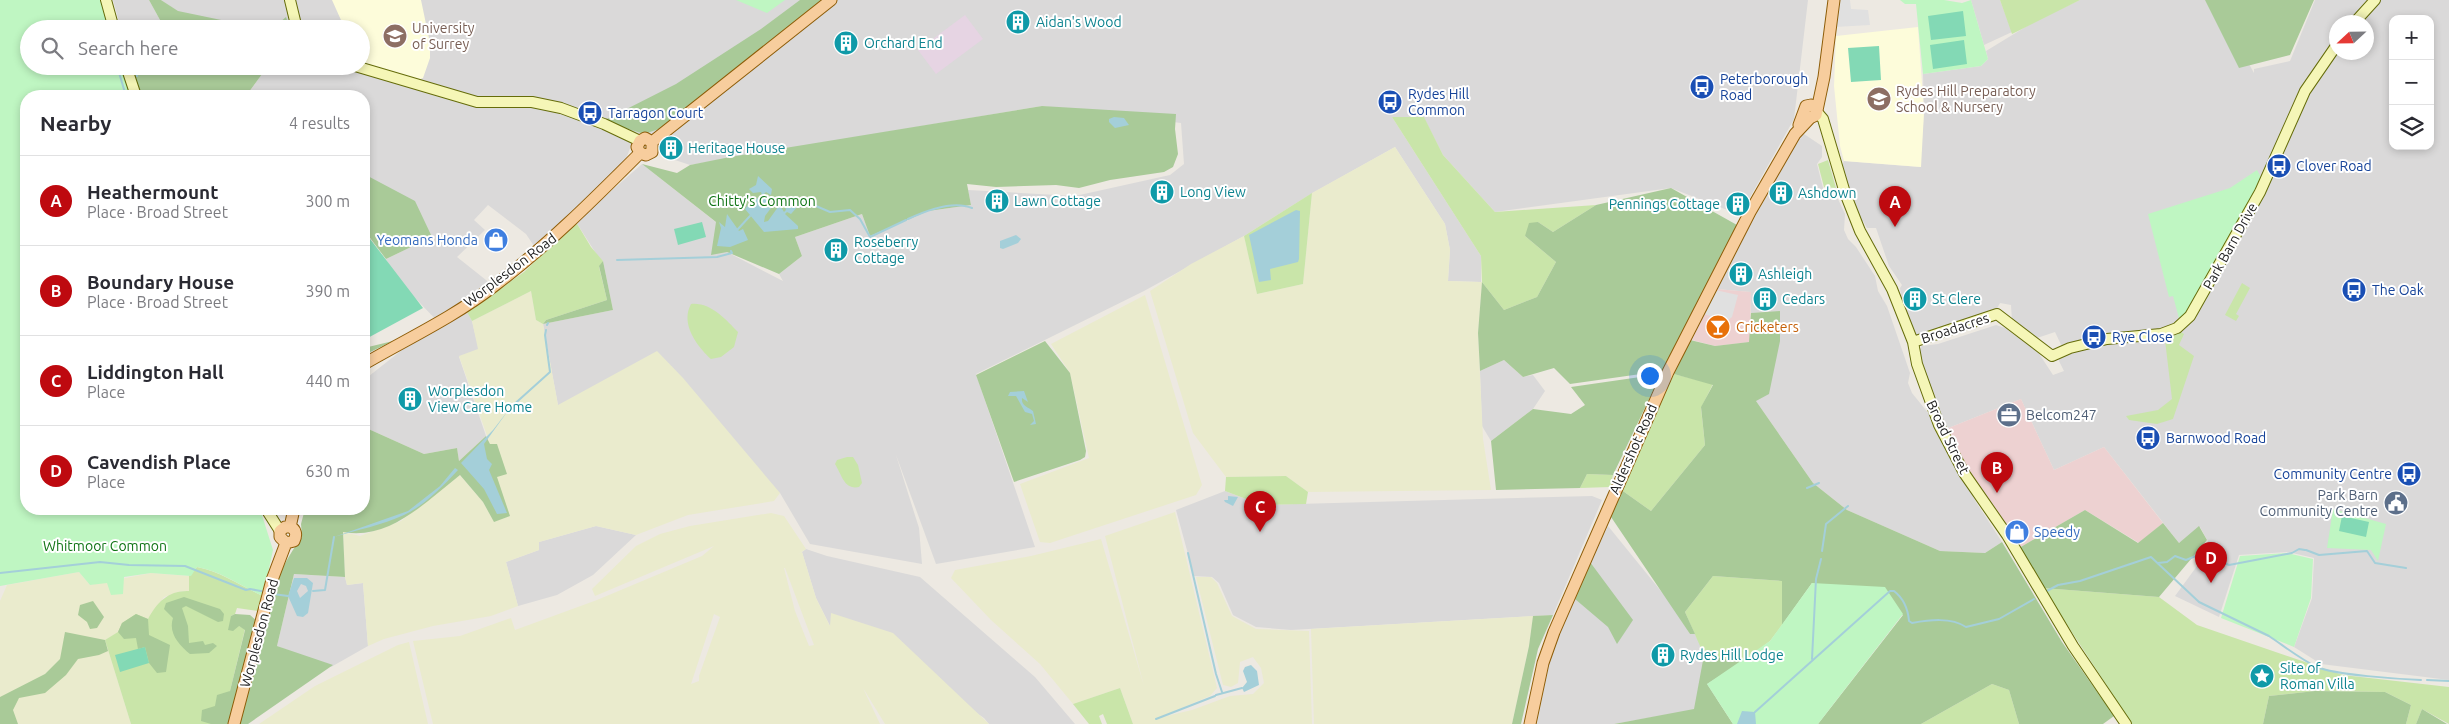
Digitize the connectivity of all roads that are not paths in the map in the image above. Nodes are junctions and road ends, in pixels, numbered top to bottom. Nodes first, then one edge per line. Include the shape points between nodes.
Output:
1 (106, 0) edge
2 (290, 0) edge
3 (831, 0) edge
4 (1834, 0) edge
5 (2375, 0) edge
6 (2361, 15) edge
7 (112, 20) edge
8 (296, 20) edge
9 (2329, 56) edge
10 (370, 71) edge
11 (129, 75) edge
12 (134, 90) edge
13 (1812, 112) junction
14 (640, 140) junction
15 (652, 142) junction
16 (640, 153) junction
17 (1998, 314) joint
18 (1913, 342) junction
19 (370, 361) edge
20 (272, 515) edge
21 (291, 515) edge
22 (285, 529) junction
23 (234, 724) edge
24 (1530, 724) edge
25 (2126, 724) edge

1 - 7 street
2 - 8 street
3 - 15 main road
4 - 13 main road, Aldershot Road via 1822,88
5 - 6 street
9 - 17 street, Park Barn Drive via 2305,91 2260,192 2190,316 2177,328 2161,334 2107,339 2052,356
10 - 14 street via 477,102 532,102 561,108
11 - 12 street
13 - 18 street, Broad Street via 1824,124 1844,193 1860,231 1892,289
13 - 24 main road, Aldershot Road via 1795,134 1744,222 1655,399 1554,632 1543,663
14 - 15 main road via 645,138
14 - 16 main road via 637,147
15 - 16 main road via 652,152
16 - 19 main road, Worplesdon Road via 554,238 493,287
17 - 18 street, Broadacres
18 - 25 street, Broad Street via 1917,364 1939,425 1964,473 2007,535
20 - 22 street
21 - 22 main road
22 - 23 main road, Worplesdon Road via 280,537 286,543 268,593

